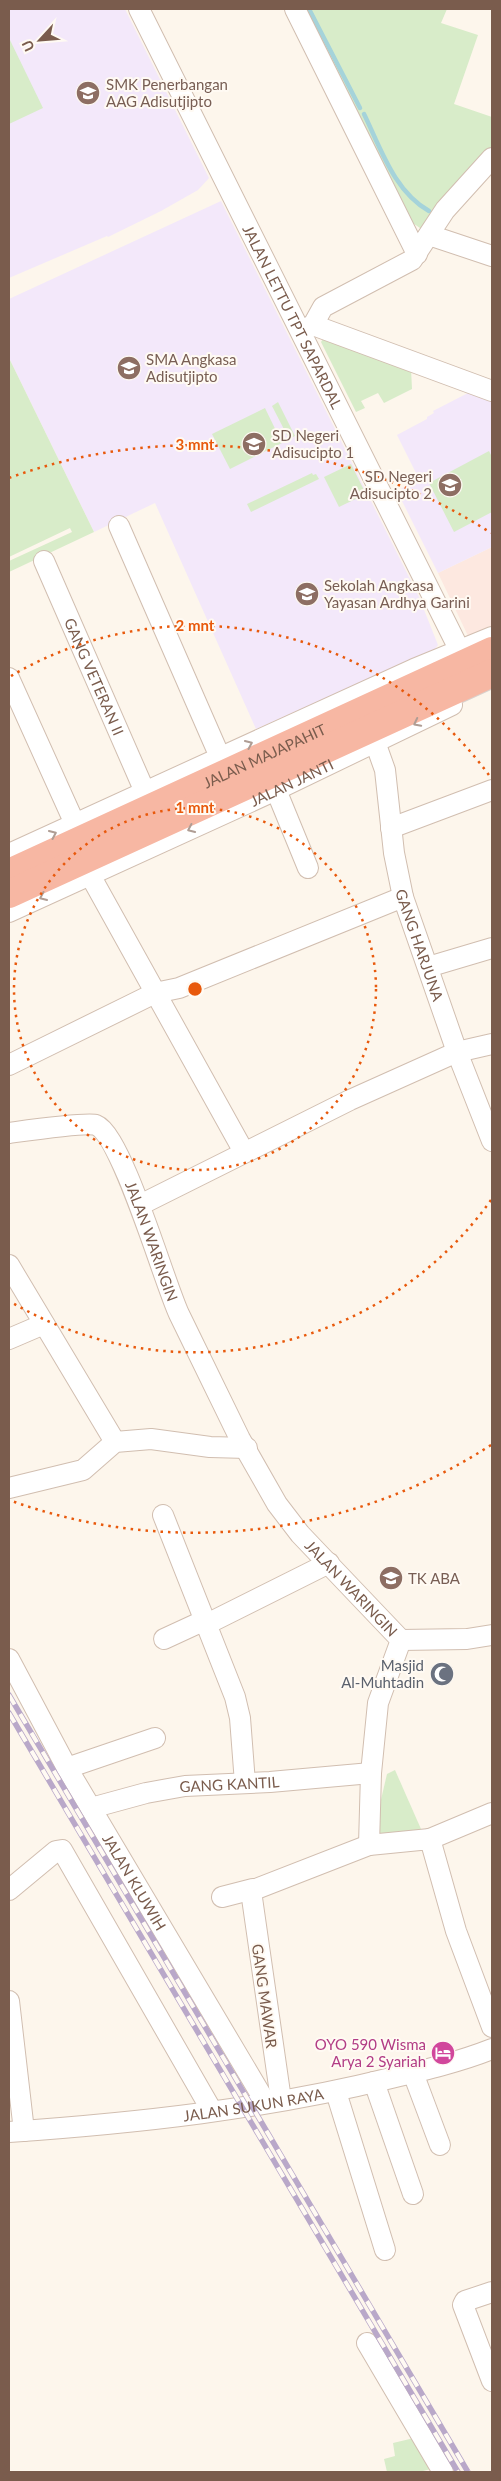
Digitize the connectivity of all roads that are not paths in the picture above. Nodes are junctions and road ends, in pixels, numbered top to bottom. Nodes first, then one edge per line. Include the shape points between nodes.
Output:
1 (139, 9) edge
2 (295, 9) edge
3 (492, 158) edge
4 (429, 235) junction
5 (417, 254) junction
6 (492, 256) edge
7 (307, 328) junction
8 (492, 391) edge
9 (119, 526) dead end
10 (44, 561) dead end
11 (492, 637) edge
12 (460, 651) junction
13 (492, 651) edge
14 (492, 672) edge
15 (9, 678) edge
16 (492, 686) edge
17 (427, 690) junction
18 (375, 742) junction
19 (220, 757) junction
20 (276, 790) junction
21 (492, 790) edge
22 (145, 792) junction
23 (75, 824) junction
24 (391, 828) junction
25 (9, 854) edge
26 (308, 868) dead end
27 (9, 873) edge
28 (90, 875) junction
29 (9, 894) edge
30 (403, 897) junction
31 (9, 912) edge
32 (492, 948) edge
33 (428, 967) junction
34 (155, 993) junction
35 (492, 1044) edge
36 (456, 1052) junction
37 (9, 1065) edge
38 (9, 1133) edge
39 (492, 1141) edge
40 (244, 1152) junction
41 (140, 1205) junction
42 (9, 1265) edge
43 (44, 1324) junction
44 (9, 1339) edge
45 (114, 1442) junction
46 (247, 1448) junction
47 (9, 1488) edge
48 (163, 1515) dead end
49 (329, 1563) junction
50 (204, 1623) junction
51 (492, 1635) edge
52 (164, 1639) dead end
53 (401, 1640) junction
54 (9, 1659) edge
55 (155, 1738) dead end
56 (67, 1768) junction
57 (370, 1772) junction
58 (245, 1783) junction
59 (90, 1808) junction
60 (492, 1813) edge
61 (430, 1839) junction
62 (370, 1845) junction
63 (9, 1890) edge
64 (252, 1890) junction
65 (222, 1897) dead end
66 (9, 2001) edge
67 (492, 2027) edge
68 (492, 2049) edge
69 (413, 2072) junction
70 (374, 2082) junction
71 (336, 2092) junction
72 (274, 2102) junction
73 (212, 2111) junction
74 (16, 2132) edge
75 (440, 2145) dead end
76 (413, 2194) dead end
77 (385, 2250) dead end
78 (492, 2292) edge
79 (367, 2343) dead end
80 (492, 2380) edge
81 (443, 2472) edge

1 - 7 street, JALAN LETTU TPT SAPARDAL
2 - 5 street
3 - 4 street via 445,210
4 - 5 street
4 - 6 street
5 - 7 street via 408,265 323,307
7 - 8 street
7 - 12 street, JALAN LETTU TPT SAPARDAL
9 - 19 street
10 - 22 street, GANG VETERAN II
11 - 12 street
19 -> 12 street
13 - 17 highway, JALAN MAJAPAHIT
14 - 17 highway, JALAN MAJAPAHIT
15 - 23 street
16 -> 18 street, JALAN JANTI
17 - 27 highway, JALAN MAJAPAHIT
17 - 29 highway, JALAN MAJAPAHIT
18 - 20 street, JALAN JANTI
18 - 24 street, GANG HARJUNA via 385,770
19 - 22 street
20 - 26 street
20 -> 28 street, JALAN JANTI
21 - 24 street
22 - 23 street
25 -> 23 street
24 - 30 street, GANG HARJUNA
28 -> 31 street, JALAN JANTI
28 - 34 street
30 - 33 street, GANG HARJUNA
30 - 34 street via 179,988
32 - 33 street
33 - 36 street, GANG HARJUNA
34 - 37 street
34 - 40 street
35 - 36 street
36 - 39 street, GANG HARJUNA
36 - 40 street
38 - 41 street, JALAN WARINGIN via 93,1124 102,1128
40 - 41 street
41 - 46 street, JALAN WARINGIN via 170,1294
42 - 43 street
43 - 44 street
43 - 45 street
45 - 46 street via 151,1439
45 - 47 street via 84,1470
46 - 49 street, JALAN WARINGIN via 278,1504 300,1534
48 - 50 street
49 - 50 street
49 - 53 street, JALAN WARINGIN
50 - 52 street
50 - 58 street via 238,1711
51 - 53 street via 467,1639
53 - 57 street, JALAN WARINGIN via 378,1703
54 - 56 street, JALAN KLUWIH
55 - 56 street
56 - 59 street, JALAN KLUWIH
57 - 58 street, GANG KANTIL
57 - 62 street, JALAN WARINGIN
58 - 59 street, GANG KANTIL via 185,1786
59 - 72 street, JALAN KLUWIH
60 - 61 street
61 - 62 street
61 - 67 street via 456,1931
62 - 64 street
63 - 73 street via 61,1849
64 - 65 street
64 - 72 street, GANG MAWAR
66 - 74 street
68 - 69 street, JALAN SUKUN RAYA
69 - 70 street, JALAN SUKUN RAYA
69 - 75 street
70 - 71 street, JALAN SUKUN RAYA
70 - 76 street
71 - 72 street, JALAN SUKUN RAYA
71 - 77 street
72 - 73 street, JALAN SUKUN RAYA
73 - 74 street, JALAN SUKUN RAYA
78 - 80 street via 463,2305
79 - 81 street

